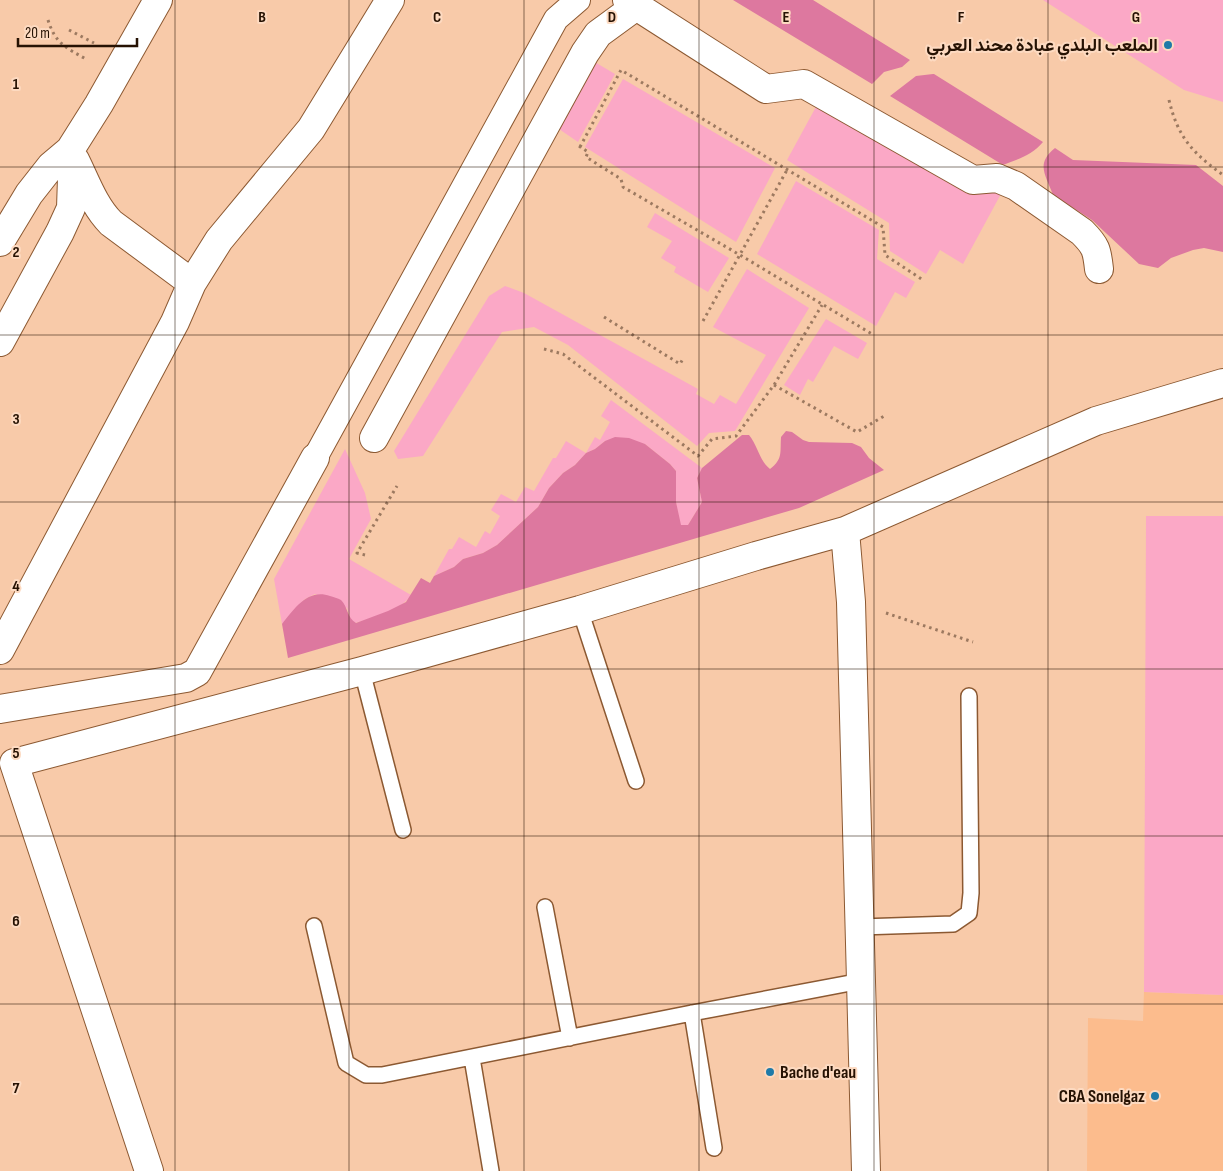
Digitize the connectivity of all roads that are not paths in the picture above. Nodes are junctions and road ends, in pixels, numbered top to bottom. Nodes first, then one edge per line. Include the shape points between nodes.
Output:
1 (158, 0) edge
2 (390, 0) edge
3 (578, 0) edge
4 (631, 3) edge
5 (70, 150) junction
6 (0, 242) edge
7 (1099, 269) dead end
8 (192, 284) junction
9 (0, 342) edge
10 (1223, 383) edge
11 (374, 438) dead end
12 (315, 458) joint
13 (845, 531) junction
14 (580, 610) junction
15 (0, 650) edge
16 (362, 671) junction
17 (969, 696) dead end
18 (0, 709) edge
19 (7, 765) edge
20 (636, 781) dead end
21 (402, 830) dead end
22 (545, 908) dead end
23 (314, 926) dead end
24 (860, 927) junction
25 (861, 981) junction
26 (692, 1012) junction
27 (570, 1038) junction
28 (472, 1058) junction
29 (714, 1148) dead end
30 (150, 1171) edge
31 (491, 1171) edge
32 (866, 1171) edge

1 - 5 street
2 - 8 street via 311,129 219,240
3 - 12 street via 556,19
4 - 7 street via 766,89 804,84 973,180 997,178 1016,186 1091,241 1097,252
4 - 11 street via 598,34 585,53
5 - 6 street via 50,166
5 - 8 street via 103,216
5 - 9 street via 71,208
8 - 15 street via 175,322
10 - 13 street via 1096,422
12 - 18 street via 197,672 186,678
13 - 14 street
13 - 24 street via 852,602
14 - 16 street
14 - 20 lane
16 - 19 street
16 - 21 lane
17 - 24 lane via 972,893 969,913 954,924
19 - 30 street
22 - 27 lane
23 - 28 lane via 346,1062 366,1076 382,1076
24 - 25 street
25 - 26 lane
25 - 32 street
26 - 27 lane
26 - 29 lane
27 - 28 lane
28 - 31 lane

